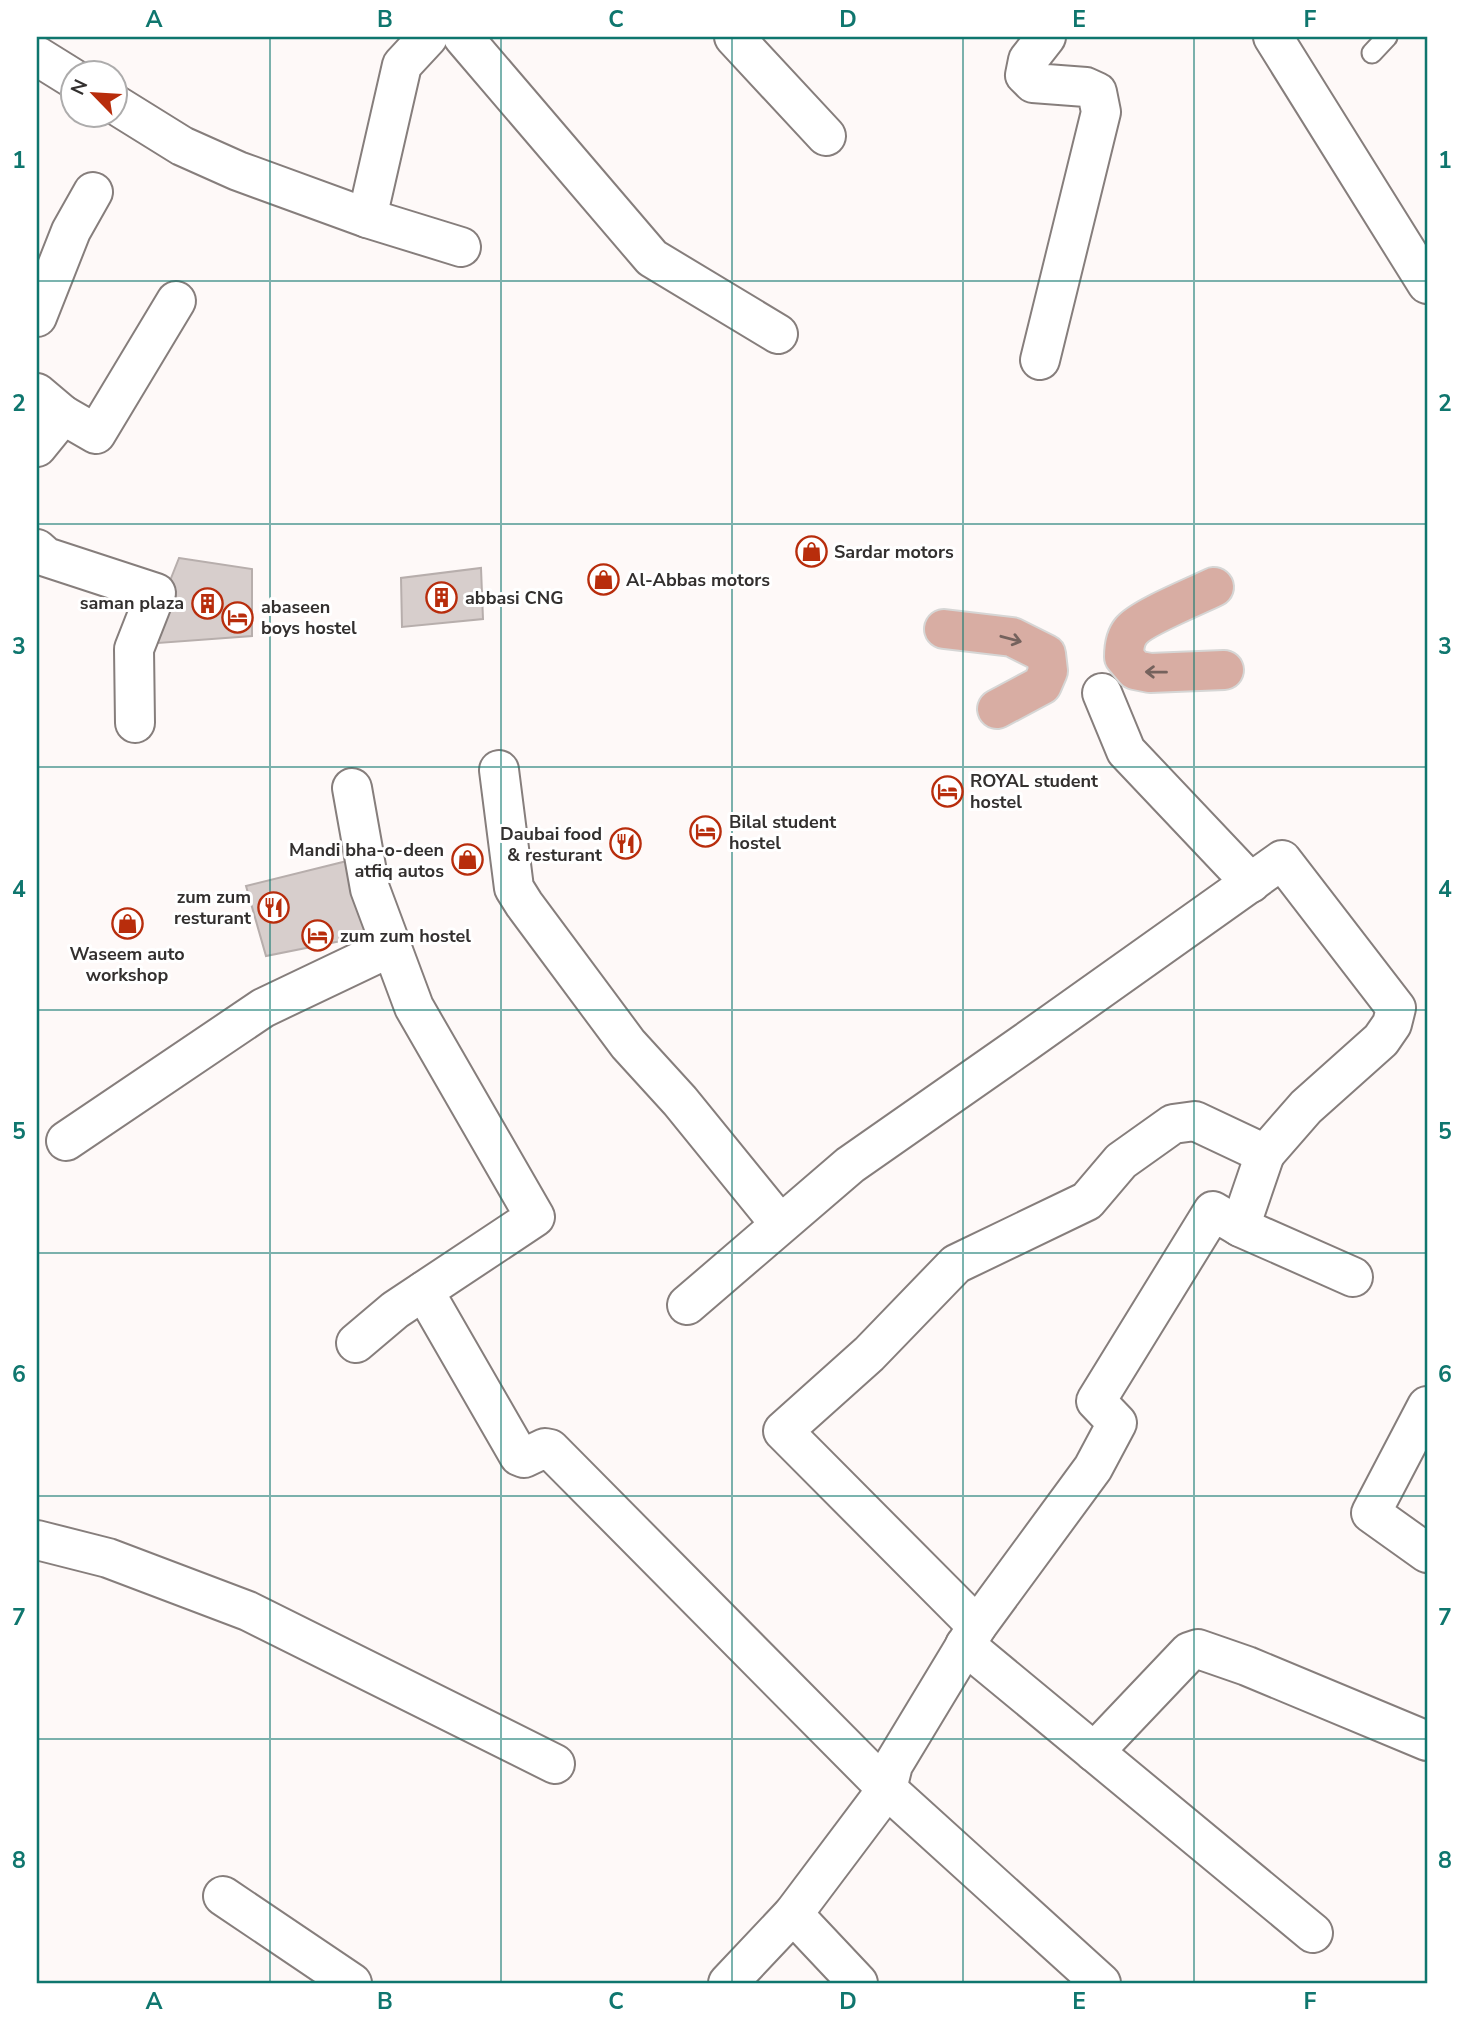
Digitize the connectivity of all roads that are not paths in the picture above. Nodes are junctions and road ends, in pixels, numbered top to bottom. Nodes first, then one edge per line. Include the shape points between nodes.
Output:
1 (44, 37) edge
2 (428, 37) edge
3 (463, 37) edge
4 (734, 37) edge
5 (1046, 37) edge
6 (1273, 37) edge
7 (1387, 37) edge
8 (37, 49) edge
9 (1371, 53) dead end
10 (37, 56) edge
11 (60, 70) edge
12 (130, 114) edge
13 (826, 136) dead end
14 (93, 192) dead end
15 (367, 218) junction
16 (461, 247) dead end
17 (1427, 284) edge
18 (176, 301) dead end
19 (37, 317) edge
20 (778, 334) dead end
21 (1040, 360) dead end
22 (50, 404) edge
23 (37, 447) edge
24 (37, 549) edge
25 (1214, 587) dead end
26 (944, 629) dead end
27 (1224, 670) dead end
28 (1102, 694) dead end
29 (997, 709) dead end
30 (135, 723) dead end
31 (499, 770) dead end
32 (352, 788) dead end
33 (1251, 883) junction
34 (391, 947) junction
35 (66, 1140) dead end
36 (1265, 1154) junction
37 (780, 1224) junction
38 (1240, 1227) junction
39 (1353, 1277) dead end
40 (424, 1291) junction
41 (687, 1305) dead end
42 (356, 1343) dead end
43 (1427, 1406) edge
44 (37, 1540) edge
45 (1427, 1553) edge
46 (971, 1636) junction
47 (1427, 1741) edge
48 (1094, 1752) junction
49 (555, 1764) dead end
50 (887, 1789) junction
51 (223, 1896) dead end
52 (793, 1914) junction
53 (1313, 1933) dead end
54 (352, 1983) edge
55 (728, 1983) edge
56 (858, 1983) edge
57 (1101, 1983) edge

1 - 8 street
2 - 15 street via 402,65
3 - 20 street via 652,258
4 - 13 street
5 - 21 street via 1028,60 1025,75 1033,83 1097,92 1101,112
6 - 17 street
7 - 9 lane
10 - 11 street
12 - 15 street via 182,146 238,171
14 - 19 street via 71,231
15 - 16 street
18 - 22 street via 96,434
22 - 23 street
24 - 30 street via 46,557 156,593 134,649
27 -> 25 main road via 1150,673 1135,670 1124,657 1131,630
26 -> 29 main road via 1012,637 1046,654 1048,671 1042,685
28 - 33 street via 1126,751
31 - 37 street via 514,888 628,1044
32 - 34 street via 370,889
33 - 36 street via 1282,860 1396,1008 1381,1040 1306,1107
33 - 37 street via 850,1165
34 - 35 street via 263,1008
34 - 40 street via 414,1007 535,1217
36 - 38 street
36 - 46 street via 1195,1121 1173,1124 1121,1161 1087,1201 956,1264 869,1354 783,1431
37 - 41 street
38 - 39 street
38 - 46 street via 1213,1211 1096,1401 1117,1423 1093,1468
40 - 42 street
40 - 50 street via 519,1456 550,1449
43 - 45 street via 1371,1513
44 - 49 street via 108,1558 248,1611
46 - 48 street
46 - 50 street via 893,1765
47 - 48 street via 1198,1649 1189,1652
48 - 53 street
50 - 52 street
50 - 57 street
51 - 54 street
52 - 55 street
52 - 56 street

